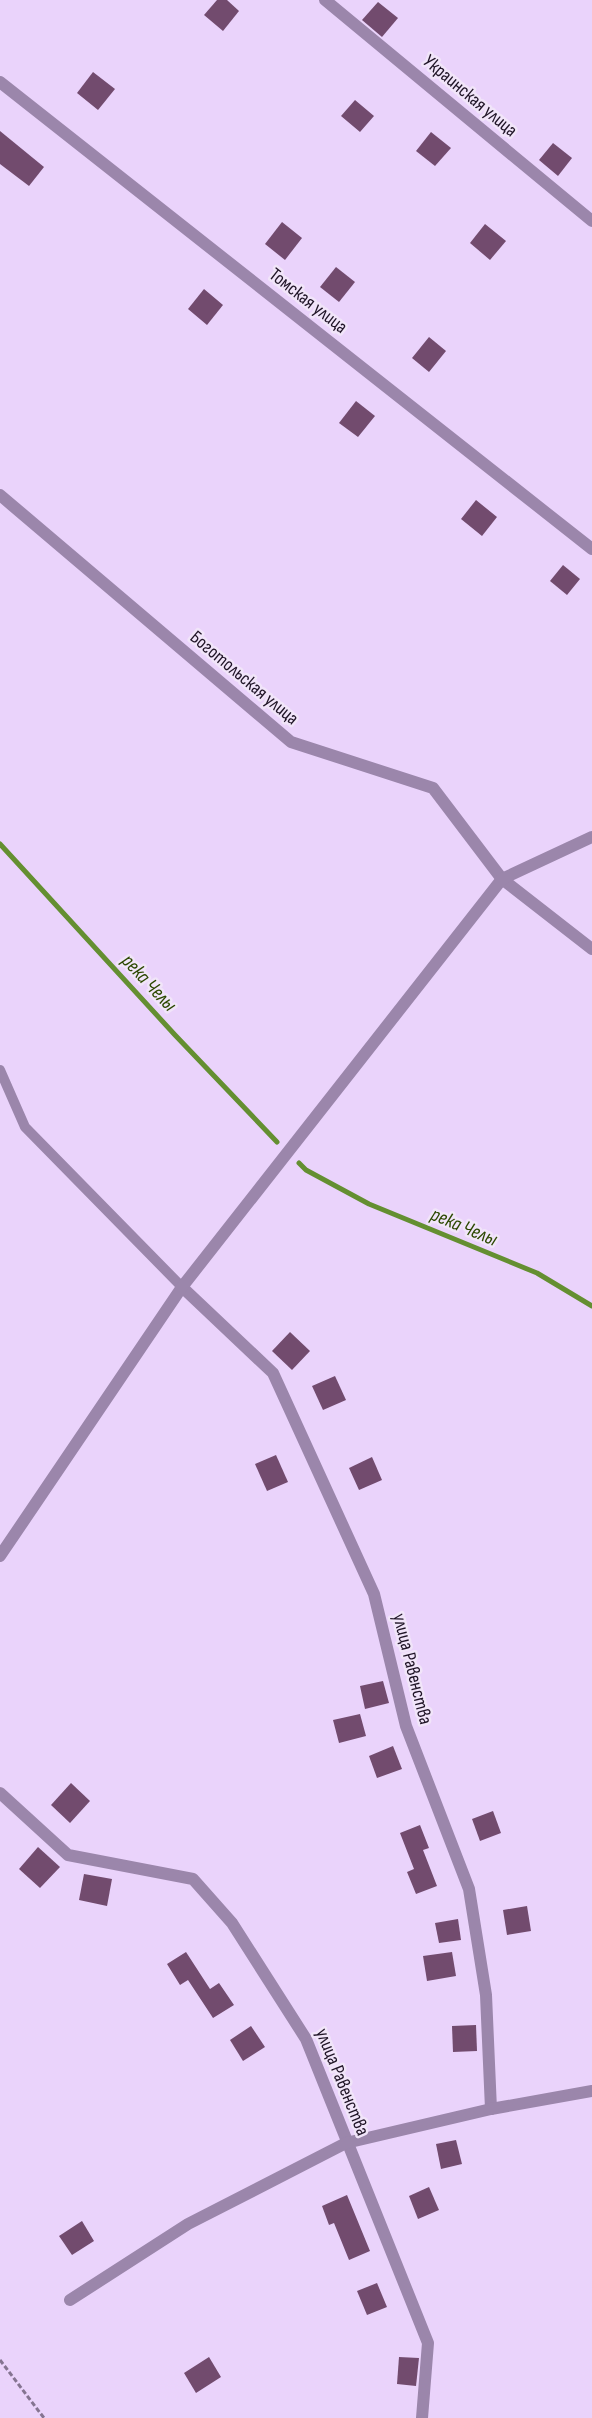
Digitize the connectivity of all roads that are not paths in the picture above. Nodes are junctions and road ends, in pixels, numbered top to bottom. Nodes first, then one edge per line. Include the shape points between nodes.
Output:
1 (325, 0) edge
2 (0, 82) edge
3 (592, 221) edge
4 (0, 495) edge
5 (592, 549) edge
6 (592, 837) edge
7 (502, 880) junction
8 (592, 949) edge
9 (0, 1070) edge
10 (182, 1287) junction
11 (0, 1556) edge
12 (0, 1793) edge
13 (592, 2091) edge
14 (491, 2109) junction
15 (346, 2143) junction
16 (70, 2300) dead end
17 (422, 2418) edge

1 - 3 street, Украинская улица
2 - 5 street, Томская улица
4 - 7 street, Боготольская улица via 290,742 433,788
6 - 7 street
7 - 8 street, Боготольская улица
7 - 10 street
9 - 10 lane via 25,1127
10 - 11 street
10 - 14 street, улица Равенства via 273,1373 374,1594 406,1726 469,1889 486,1995
12 - 15 street, улица Равенства via 68,1855 193,1879 232,1924 306,2039
13 - 14 street
14 - 15 street
15 - 16 street via 188,2224
15 - 17 street, улица Равенства via 428,2343

